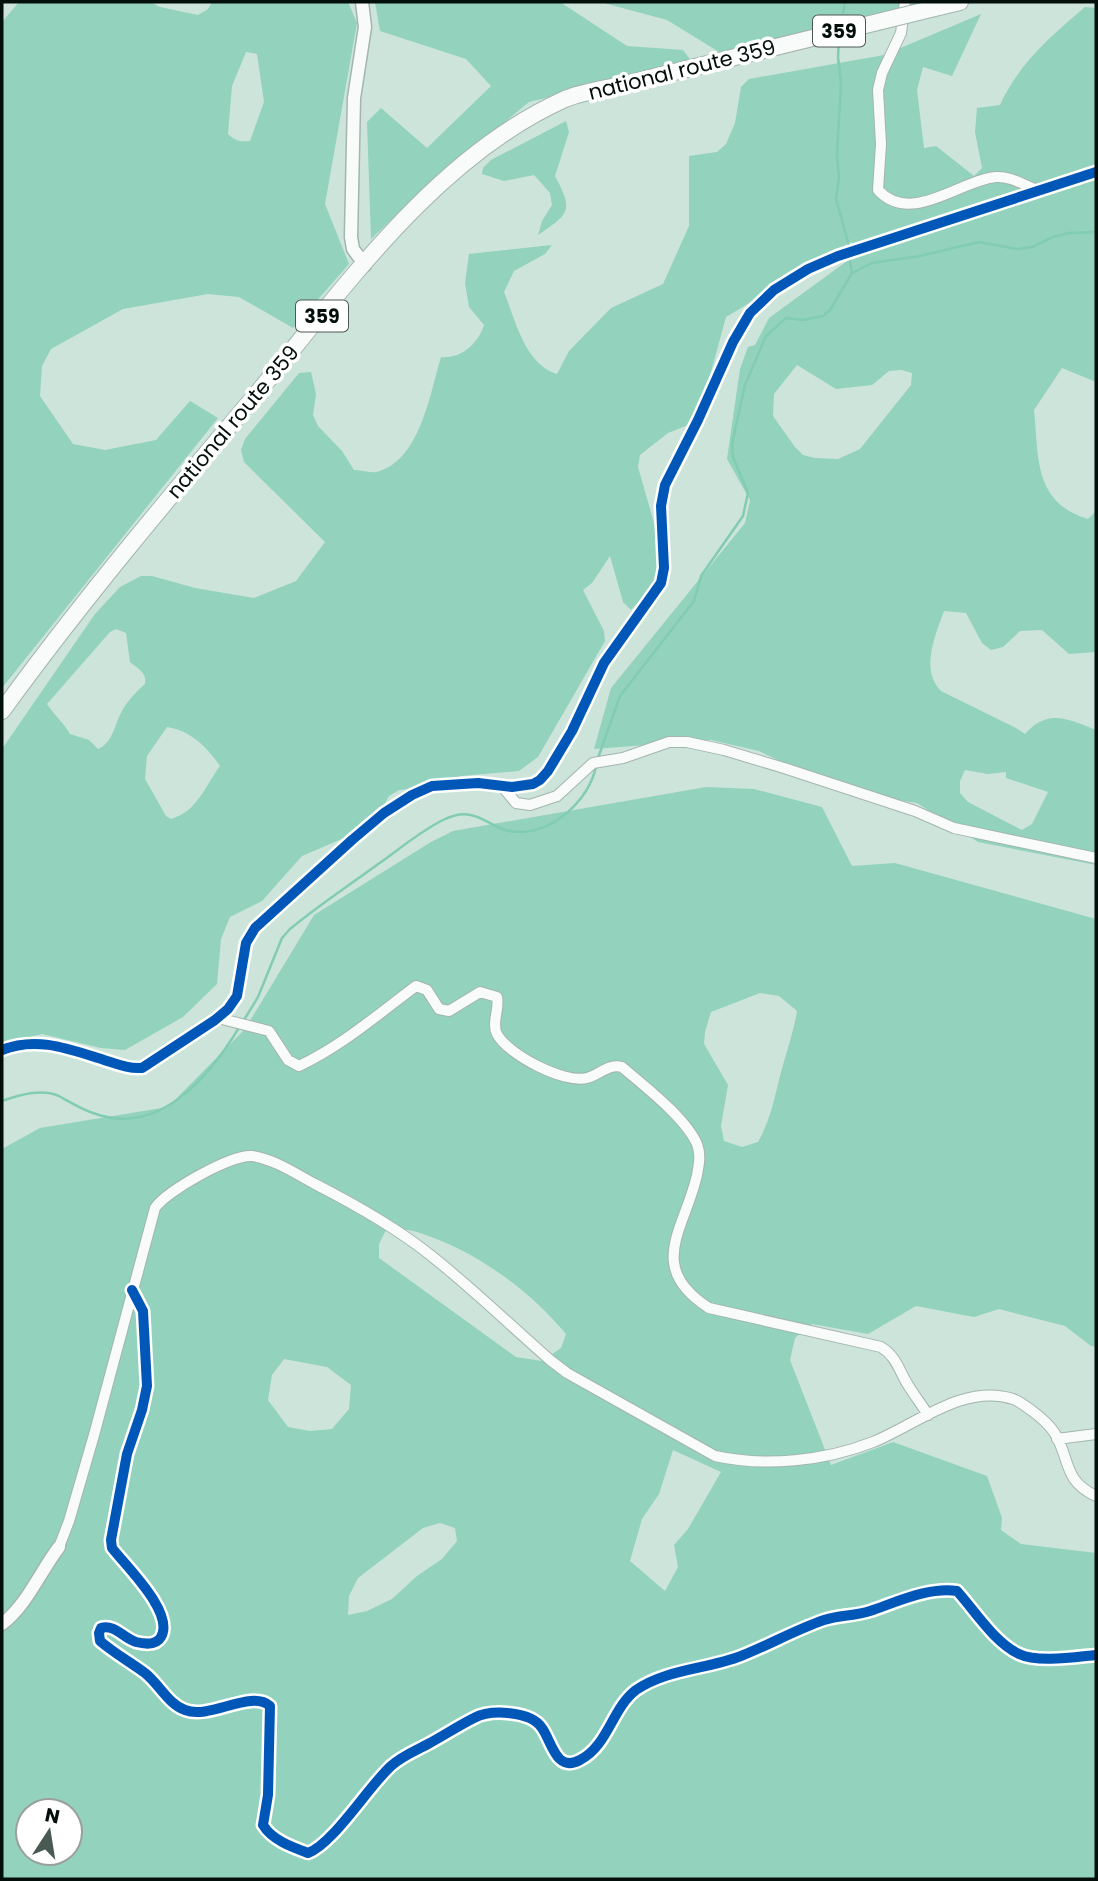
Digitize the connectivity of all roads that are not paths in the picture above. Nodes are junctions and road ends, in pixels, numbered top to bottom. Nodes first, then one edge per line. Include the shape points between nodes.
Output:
1 (362, 2) edge
2 (905, 2) edge
3 (960, 2) edge
4 (1096, 172) edge
5 (1038, 190) junction
6 (365, 265) junction
7 (2, 711) edge
8 (501, 785) junction
9 (1096, 858) edge
10 (218, 1018) junction
11 (2, 1051) edge
12 (132, 1290) junction
13 (928, 1415) junction
14 (1096, 1434) edge
15 (1057, 1439) junction
16 (1096, 1496) edge
17 (59, 1547) joint
18 (2, 1624) edge
19 (1096, 1655) edge

1 - 6 street via 365,27 354,97 351,237 353,249
2 - 5 street via 901,33 881,73 878,90 878,190 888,199 906,203 998,177
3 - 6 highway, national route 359 / 359, bridge via 566,98 468,160 413,211
4 - 5 street
5 - 8 street via 838,256 808,269 755,307 733,342 665,485 661,583 604,663 548,771 533,784
6 - 7 highway, national route 359 / 359 via 111,567
8 - 9 street via 516,803 530,805 557,796 593,763 669,742 687,742 784,768 954,828
8 - 10 street via 432,786 384,813 255,928 246,943 237,996
10 - 11 street via 142,1068 130,1069 41,1043
10 - 13 street via 269,1031 288,1060 299,1066 359,1031 415,986 427,990 439,1009 449,1011 480,992 497,997 494,1028 506,1046 563,1077 586,1079 622,1067 691,1134 700,1159 672,1254 681,1281 698,1301 709,1308 881,1347 898,1363
12 - 13 street via 149,1224 160,1201 236,1158 255,1157 332,1193 404,1236 558,1366 715,1456 761,1462 829,1454 873,1442
12 - 17 street
12 - 19 street via 143,1311 147,1386 127,1454 111,1540 112,1548 157,1603 163,1629 156,1642 148,1644 106,1627 101,1628 100,1641 147,1675 183,1710 203,1712 253,1700 270,1706 263,1825 292,1848 308,1853 324,1845 392,1765 477,1716 508,1712 537,1722 559,1759 579,1761 604,1737 628,1697 659,1678 739,1657 827,1619 865,1613 899,1599 957,1591 1020,1655
13 - 15 street via 959,1401 1000,1396 1016,1400 1041,1417
14 - 15 street
15 - 16 street via 1073,1480
17 - 18 street via 26,1598

